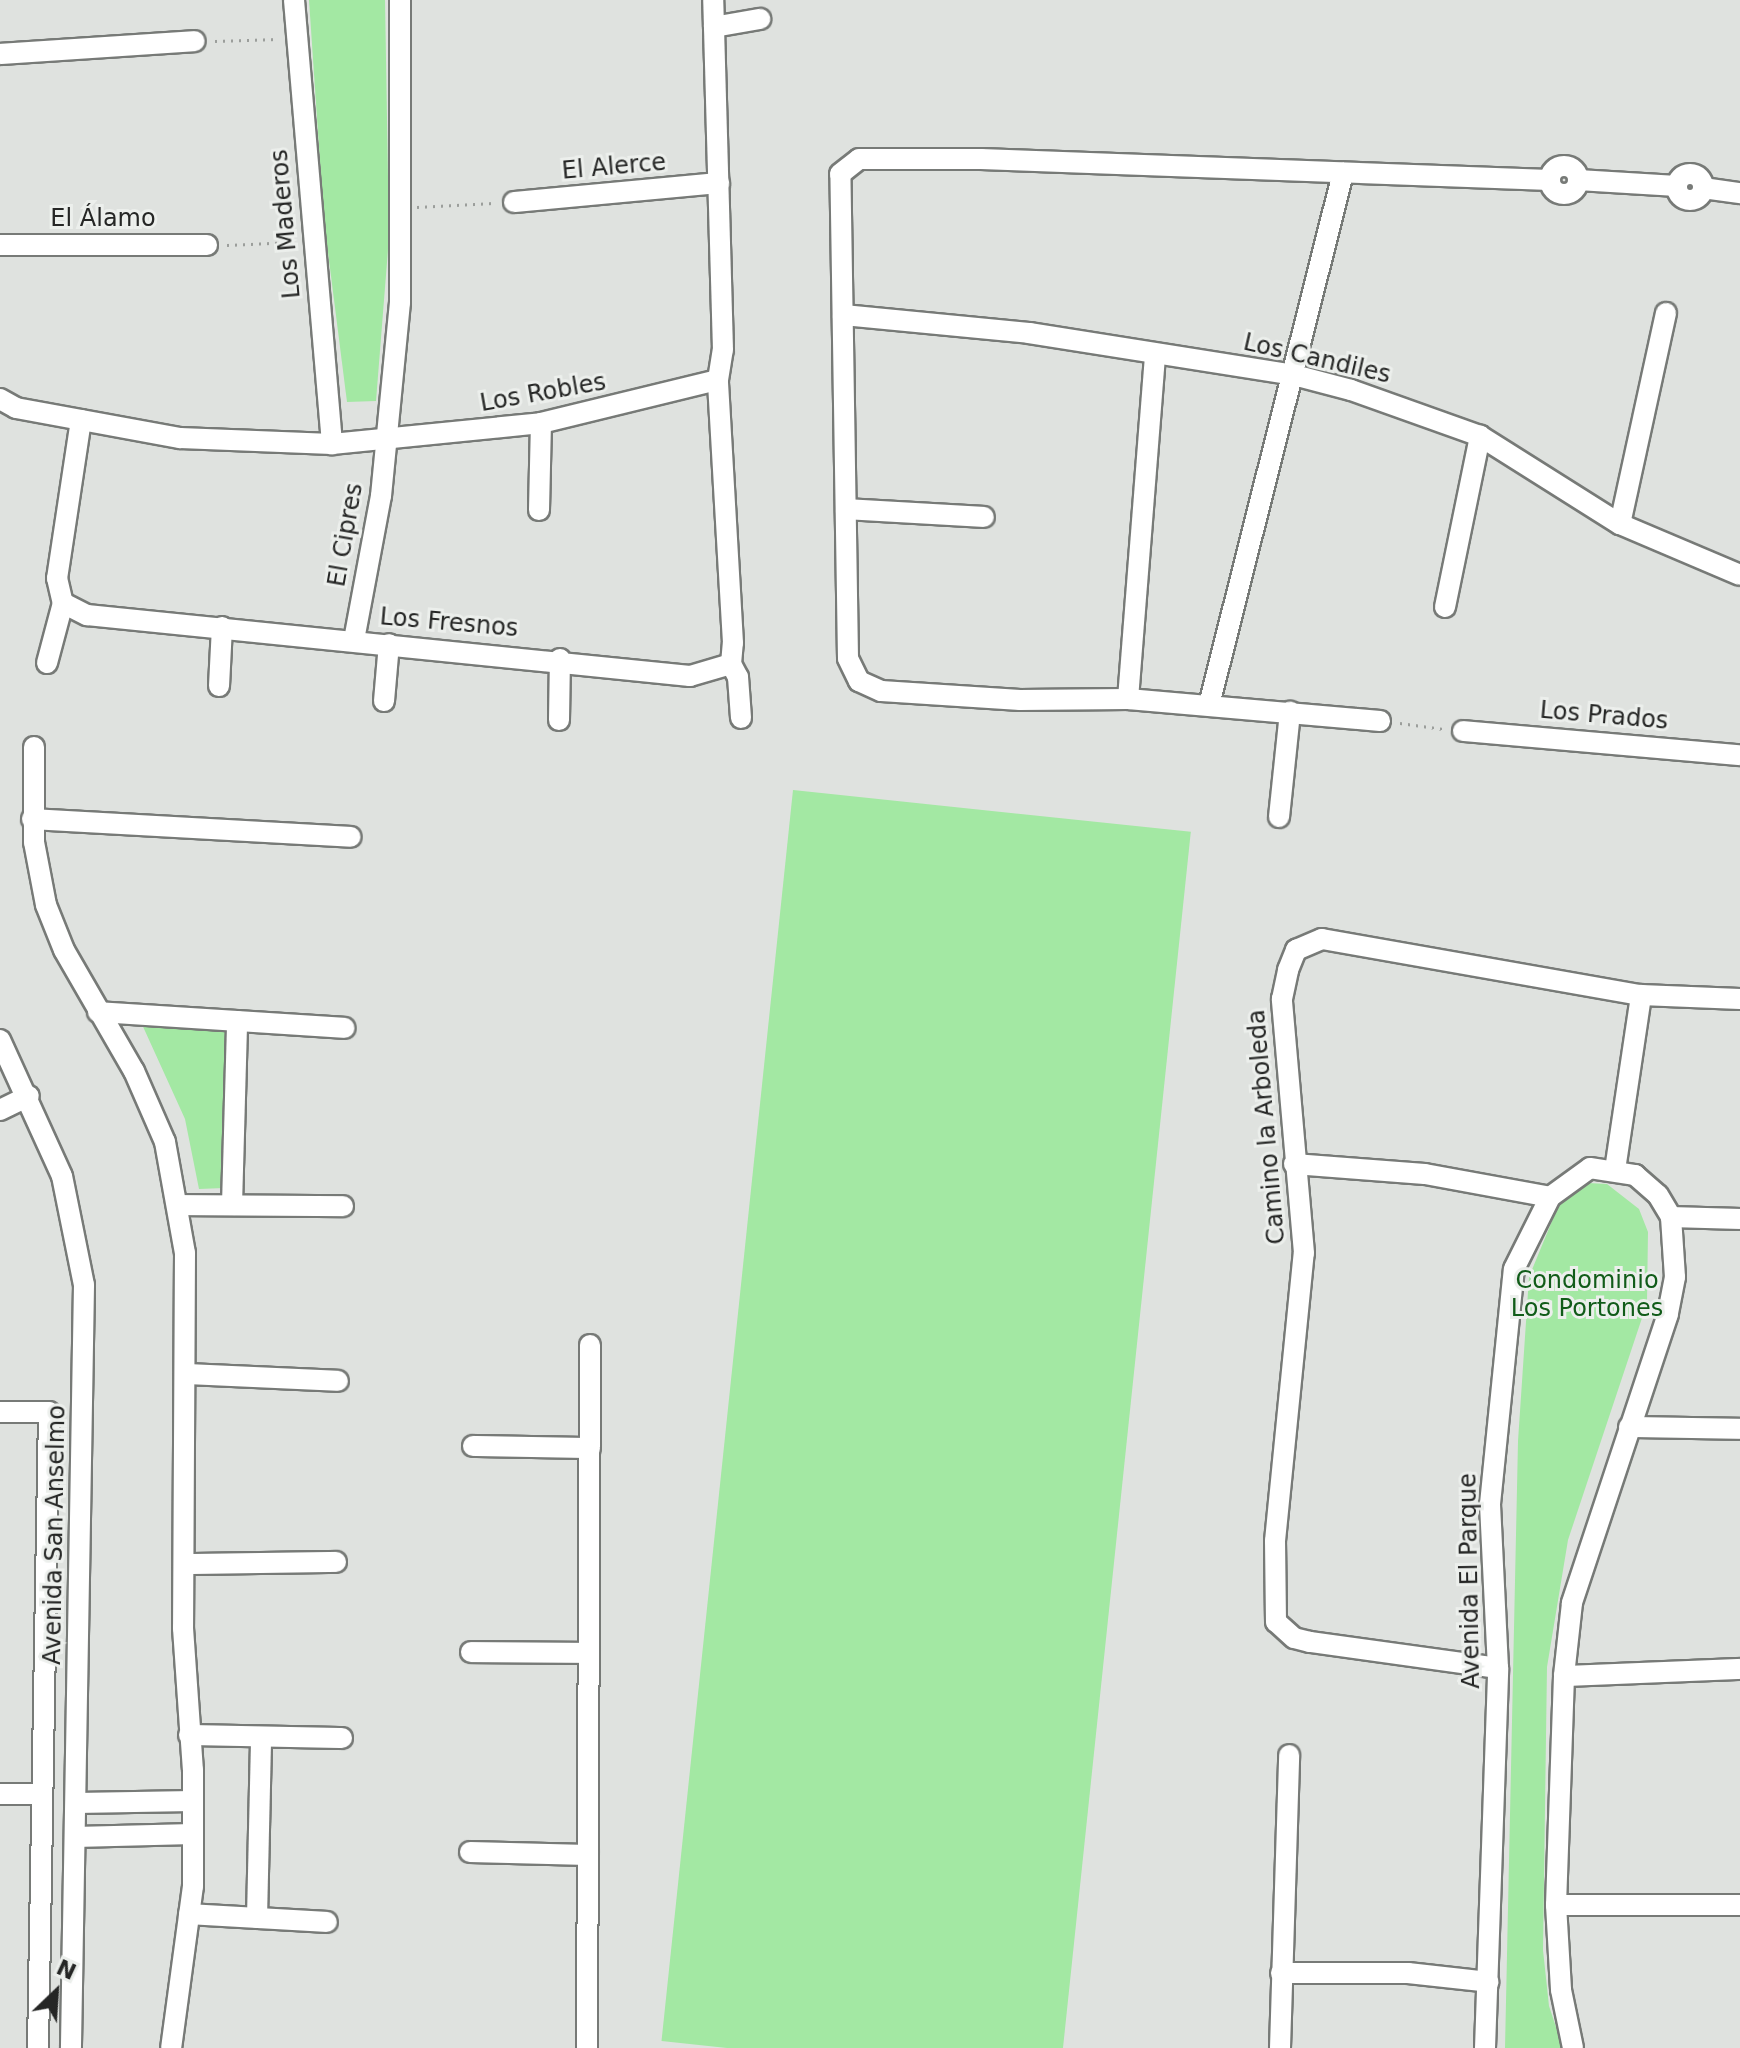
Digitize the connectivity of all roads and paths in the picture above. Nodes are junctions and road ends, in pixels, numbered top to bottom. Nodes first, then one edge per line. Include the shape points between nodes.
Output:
1 (294, 0) edge
2 (400, 0) edge
3 (713, 0) edge
4 (760, 19) dead end
5 (714, 27) junction
6 (296, 38) junction
7 (195, 41) joint
8 (0, 54) edge
9 (1343, 173) junction
10 (719, 183) junction
11 (1740, 193) edge
12 (514, 202) joint
13 (399, 208) junction
14 (313, 242) junction
15 (0, 245) edge
16 (207, 245) joint
17 (1666, 313) dead end
18 (843, 315) junction
19 (1155, 355) junction
20 (1294, 375) junction
21 (718, 380) junction
22 (0, 399) edge
23 (81, 420) junction
24 (541, 423) junction
25 (1480, 436) junction
26 (386, 439) junction
27 (332, 444) junction
28 (846, 509) junction
29 (539, 510) dead end
30 (984, 517) dead end
31 (1620, 524) junction
32 (1740, 575) edge
33 (63, 603) junction
34 (1445, 607) dead end
35 (222, 627) junction
36 (354, 640) junction
37 (389, 644) junction
38 (560, 659) junction
39 (47, 663) dead end
40 (731, 664) junction
41 (219, 686) dead end
42 (1128, 699) junction
43 (384, 701) dead end
44 (1209, 705) junction
45 (1290, 712) junction
46 (741, 718) dead end
47 (559, 720) dead end
48 (1380, 721) joint
49 (1463, 731) joint
50 (34, 747) dead end
51 (1740, 755) edge
52 (1279, 817) dead end
53 (32, 819) junction
54 (350, 837) dead end
55 (1641, 995) junction
56 (1740, 999) edge
57 (98, 1012) junction
58 (237, 1021) junction
59 (344, 1028) dead end
60 (0, 1040) edge
61 (7, 1070) edge
62 (29, 1096) junction
63 (0, 1110) edge
64 (1294, 1164) junction
65 (1615, 1170) junction
66 (1550, 1197) junction
67 (180, 1205) junction
68 (232, 1205) junction
69 (343, 1206) dead end
70 (1671, 1217) junction
71 (1740, 1219) edge
72 (590, 1345) dead end
73 (186, 1374) junction
74 (338, 1381) dead end
75 (0, 1412) edge
76 (1629, 1427) junction
77 (1740, 1429) edge
78 (473, 1446) dead end
79 (590, 1448) junction
80 (336, 1562) dead end
81 (185, 1564) junction
82 (471, 1652) dead end
83 (589, 1653) junction
84 (1498, 1668) junction
85 (1740, 1669) edge
86 (1564, 1676) junction
87 (189, 1735) junction
88 (261, 1737) junction
89 (342, 1738) dead end
90 (1289, 1755) dead end
91 (0, 1794) edge
92 (40, 1794) junction
93 (193, 1801) junction
94 (76, 1803) junction
95 (193, 1834) junction
96 (75, 1837) junction
97 (470, 1852) dead end
98 (588, 1855) junction
99 (1556, 1905) junction
100 (1740, 1905) edge
101 (189, 1914) junction
102 (257, 1918) junction
103 (327, 1922) dead end
104 (1281, 1973) junction
105 (1489, 1982) junction
106 (38, 2048) edge
107 (71, 2048) edge
108 (171, 2048) edge
109 (587, 2048) edge
110 (1280, 2048) edge
111 (1485, 2048) edge
112 (1573, 2048) edge

1 - 6 street, Los Maderos
2 - 13 street
3 - 5 street
4 - 5 street
5 - 10 street
6 - 7 path
6 - 14 street, Los Maderos
7 - 8 street
9 - 11 street via 1550,180 1554,189 1567,194 1578,180 1677,186 1689,200 1703,188
9 - 18 street via 859,159 844,168 839,181
9 - 20 street
10 - 12 street, El Alerce
10 - 21 street via 723,350
12 - 13 path
13 - 26 street via 400,303
14 - 16 path
14 - 27 street, Los Maderos
15 - 16 street, El Álamo
17 - 31 street
18 - 19 street, Los Candiles via 1029,333
18 - 28 street
19 - 20 street, Los Candiles
19 - 42 street
20 - 25 street, Los Candiles via 1413,409
20 - 44 street
21 - 24 street, Los Robles
21 - 40 street via 728,487
22 - 23 street, Los Robles via 16,408
23 - 27 street, Los Robles via 180,438
23 - 33 street via 57,578
24 - 26 street, Los Robles
24 - 29 street
25 - 31 street, Los Candiles
25 - 34 street
26 - 27 street, Los Robles
26 - 36 street, El Cipres
28 - 30 street
28 - 42 street via 848,658 853,674 865,686 1020,700
31 - 32 street, Los Candiles
33 - 35 street, Los Fresnos via 87,615
33 - 39 street
35 - 36 street, Los Fresnos
35 - 41 street
36 - 37 street, Los Fresnos
37 - 38 street, Los Fresnos
37 - 43 street
38 - 40 street, Los Fresnos via 690,676
38 - 47 street
40 - 46 street via 738,677
42 - 44 street
44 - 45 street
45 - 48 street
45 - 52 street
48 - 49 path
49 - 51 street, Los Prados
50 - 53 street
53 - 54 street
53 - 57 street via 46,905
55 - 56 street, Camino la Arboleda
55 - 64 street, Camino la Arboleda via 1349,941 1307,941 1296,950 1282,999
55 - 65 street
57 - 58 street
57 - 67 street via 159,1127
58 - 59 street
58 - 68 street
60 - 61 street, Avenida San Anselmo
61 - 62 street, Avenida San Anselmo
62 - 63 street
62 - 94 street, Avenida San Anselmo via 70,1203 84,1285
64 - 66 street via 1425,1174
64 - 84 street, Camino la Arboleda via 1304,1253 1273,1609 1284,1632 1310,1642
65 - 66 street, Avenida El Parque via 1590,1168
65 - 70 street via 1635,1175 1658,1195
66 - 84 street, Avenida El Parque via 1514,1269 1490,1504
67 - 68 street
67 - 73 street
68 - 69 street
70 - 71 street
70 - 76 street via 1675,1277
72 - 79 street
73 - 74 street
73 - 81 street
75 - 92 street via 49,1412
76 - 77 street
76 - 86 street via 1572,1603
78 - 79 street
79 - 83 street
80 - 81 street
81 - 87 street
82 - 83 street
83 - 98 street
84 - 105 street, Avenida El Parque
85 - 86 street
86 - 99 street
87 - 88 street
87 - 93 street
88 - 89 street
88 - 102 street
90 - 104 street
91 - 92 street
92 - 106 street
93 - 94 street
93 - 95 street
94 - 96 street, Avenida San Anselmo
95 - 96 street
95 - 101 street
96 - 107 street, Avenida San Anselmo
97 - 98 street
98 - 109 street
99 - 100 street
99 - 112 street via 1561,1990
101 - 102 street
101 - 108 street
102 - 103 street
104 - 105 street via 1408,1973
104 - 110 street
105 - 111 street, Avenida El Parque

